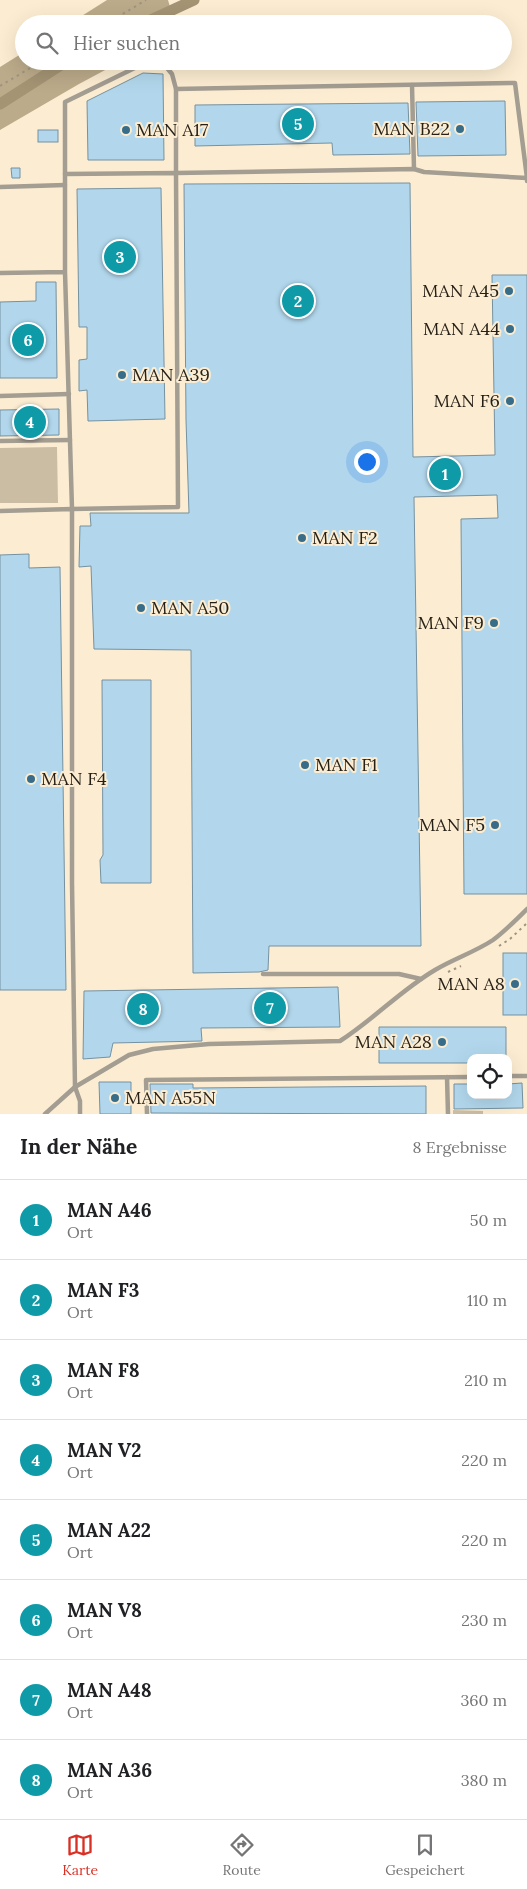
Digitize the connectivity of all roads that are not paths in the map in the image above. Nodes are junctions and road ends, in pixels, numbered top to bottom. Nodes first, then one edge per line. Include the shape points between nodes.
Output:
1 (131, 70) edge
2 (169, 70) edge
3 (412, 85) junction
4 (176, 89) junction
5 (414, 169) junction
6 (176, 173) junction
7 (65, 174) junction
8 (527, 179) edge
9 (65, 185) junction
10 (0, 186) edge
11 (66, 272) junction
12 (0, 273) edge
13 (69, 394) junction
14 (0, 396) edge
15 (70, 440) junction
16 (0, 441) edge
17 (72, 509) junction
18 (0, 511) edge
19 (527, 909) edge
20 (263, 974) dead end
21 (421, 979) junction
22 (512, 1076) edge
23 (527, 1076) edge
24 (447, 1077) junction
25 (467, 1077) edge
26 (75, 1087) junction
27 (45, 1114) edge
28 (80, 1114) edge
29 (147, 1114) edge
30 (448, 1114) edge

1 - 7 lane via 65,102
2 - 4 lane
3 - 4 lane
3 - 5 lane
3 - 8 lane via 514,83
4 - 6 lane
5 - 6 lane
5 - 8 lane
6 - 7 lane
6 - 17 lane via 178,507
7 - 9 lane
9 - 10 lane
9 - 11 lane
11 - 12 lane
11 - 13 lane
13 - 14 lane
13 - 15 lane
15 - 16 lane
15 - 17 lane
17 - 18 lane
17 - 26 lane
19 - 21 lane via 492,941
20 - 21 lane via 398,974
21 - 26 lane via 340,1041 209,1044 153,1049 129,1055
22 - 23 lane
24 - 25 lane
24 - 29 lane via 146,1080
24 - 30 lane
26 - 27 lane
26 - 28 lane

